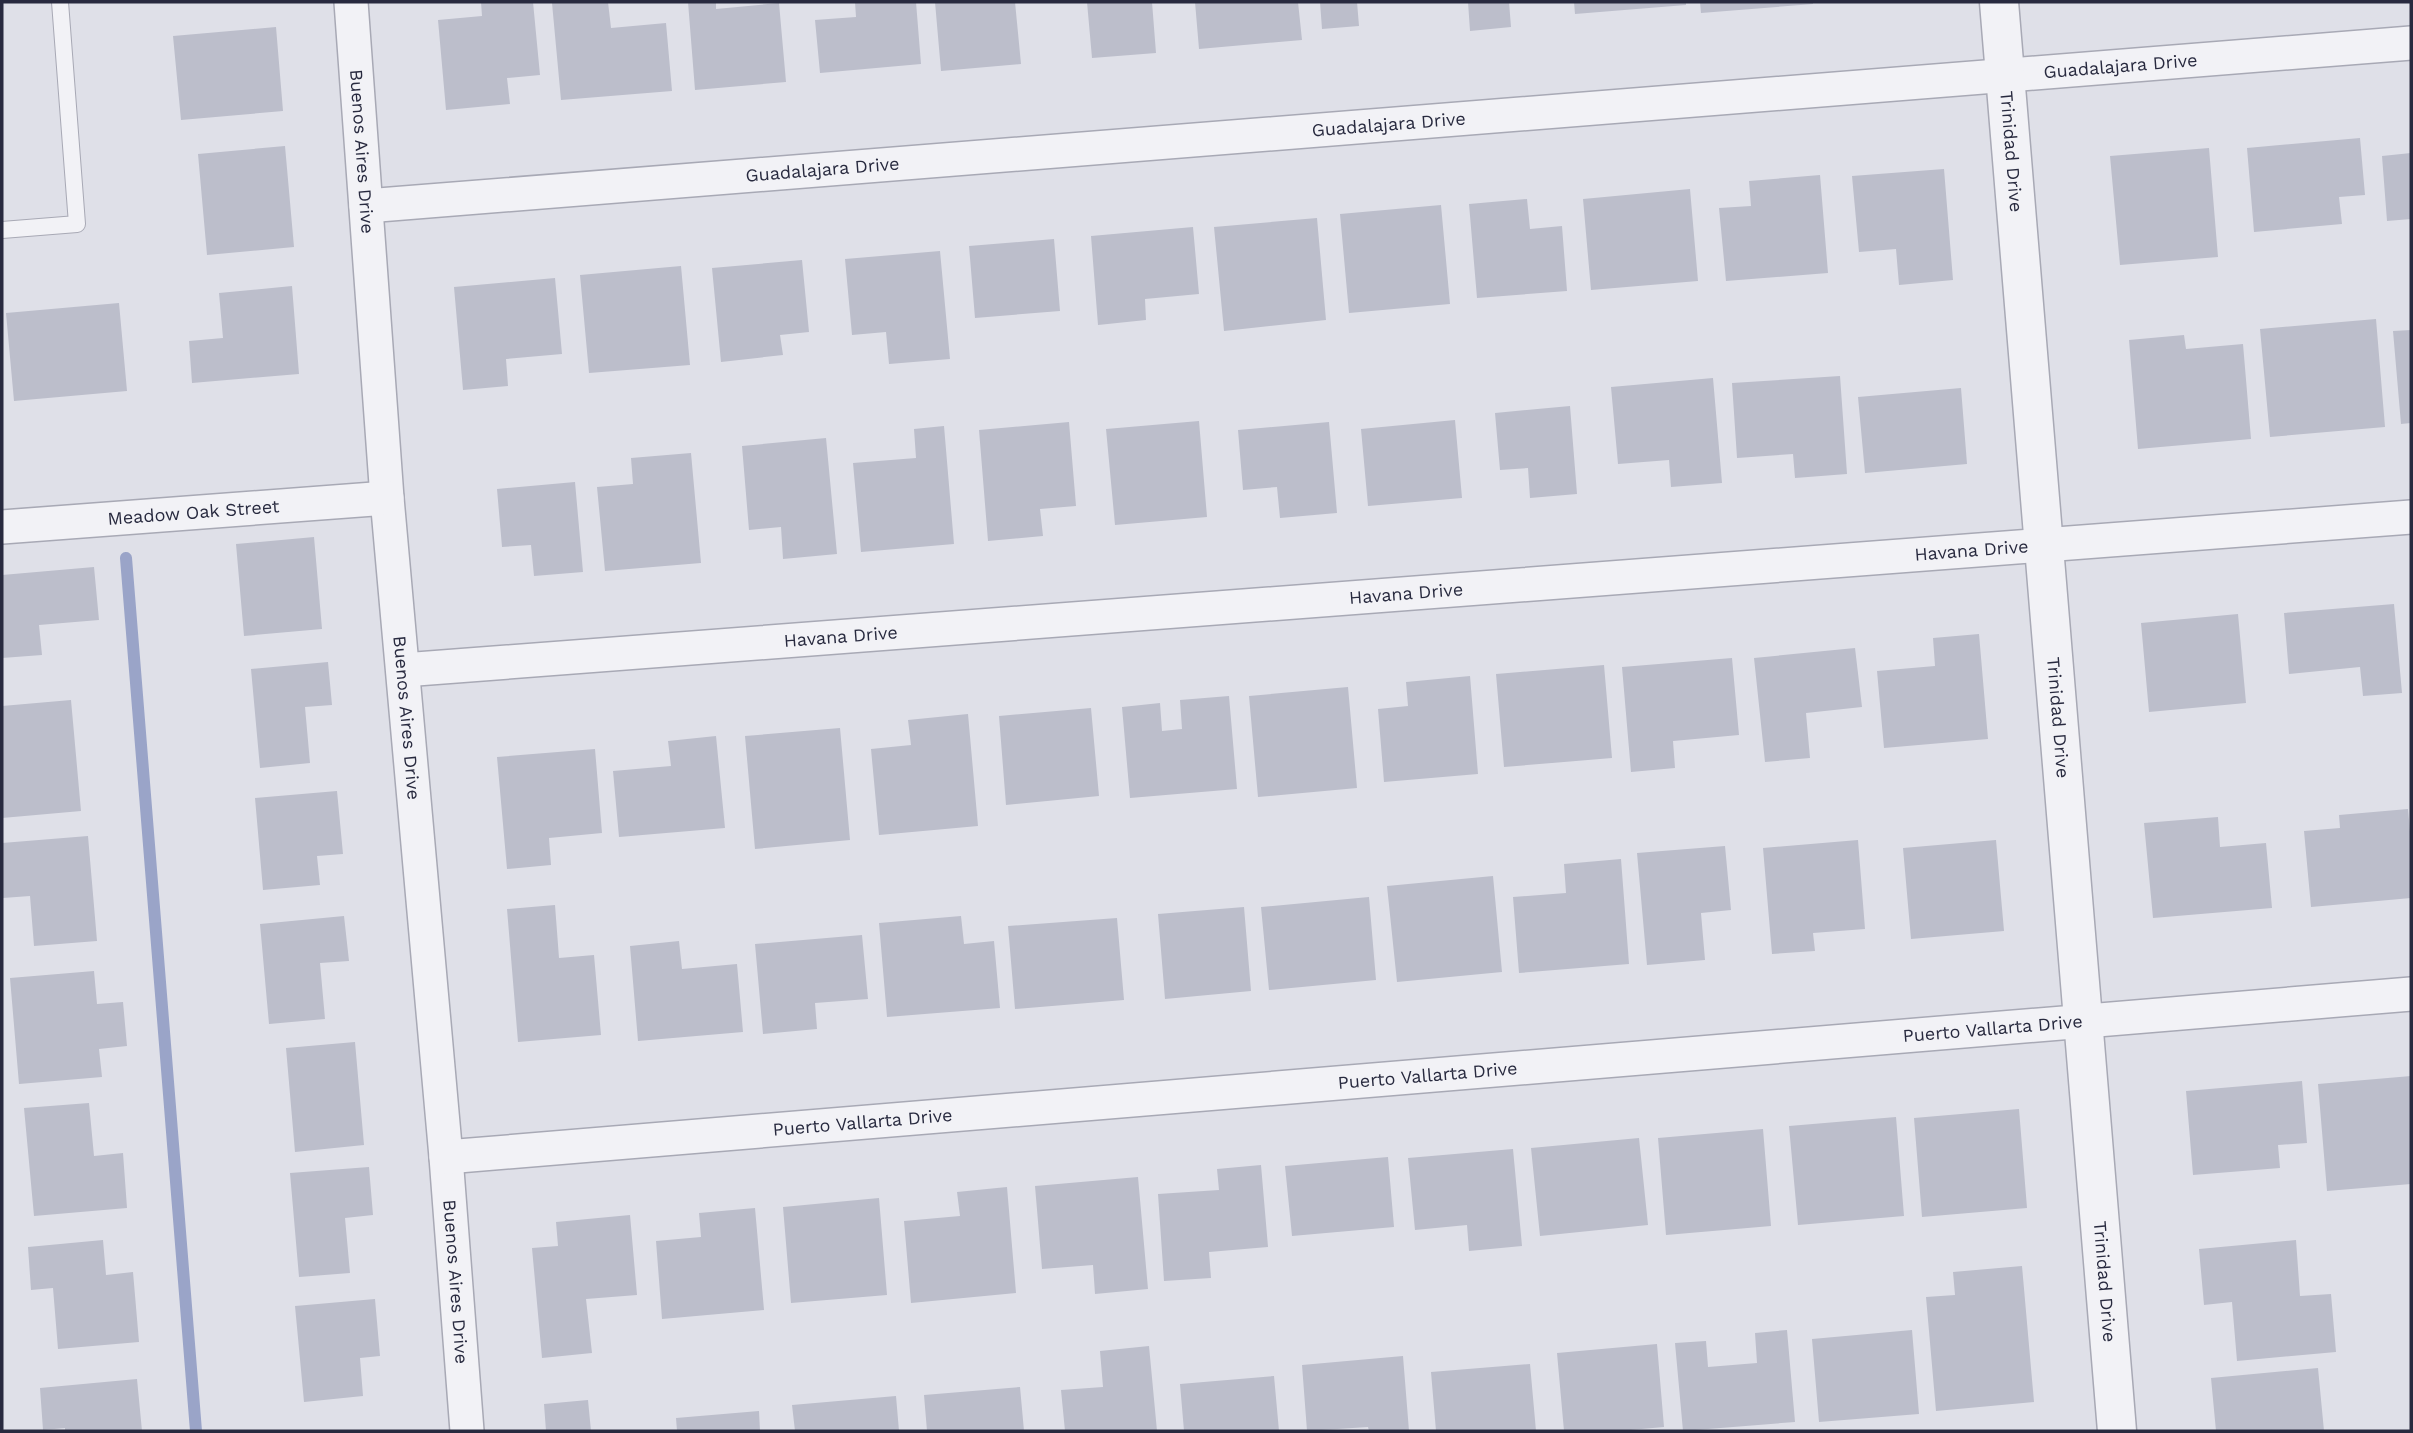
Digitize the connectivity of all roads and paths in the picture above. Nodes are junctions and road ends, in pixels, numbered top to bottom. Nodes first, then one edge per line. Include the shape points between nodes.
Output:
1 (60, 2) edge
2 (351, 2) edge
3 (2000, 2) edge
4 (2411, 43) edge
5 (2006, 76) junction
6 (366, 206) junction
7 (2, 230) edge
8 (387, 498) junction
9 (2411, 517) edge
10 (2, 527) edge
11 (2044, 545) junction
12 (403, 670) junction
13 (2411, 994) edge
14 (2083, 1021) junction
15 (446, 1157) junction
16 (467, 1431) edge
17 (2117, 1431) edge

1 - 7 lane via 77,224
2 - 6 street, Buenos Aires Drive
3 - 5 street, Trinidad Drive
4 - 5 street, Guadalajara Drive
5 - 6 street, Guadalajara Drive
5 - 11 street, Trinidad Drive
6 - 8 street, Buenos Aires Drive
8 - 10 street, Meadow Oak Street
8 - 12 street, Buenos Aires Drive
9 - 11 street, Havana Drive
11 - 12 street, Havana Drive
11 - 14 street, Trinidad Drive
12 - 15 street, Buenos Aires Drive
13 - 14 street, Puerto Vallarta Drive
14 - 15 street, Puerto Vallarta Drive
14 - 17 street, Trinidad Drive
15 - 16 street, Buenos Aires Drive

